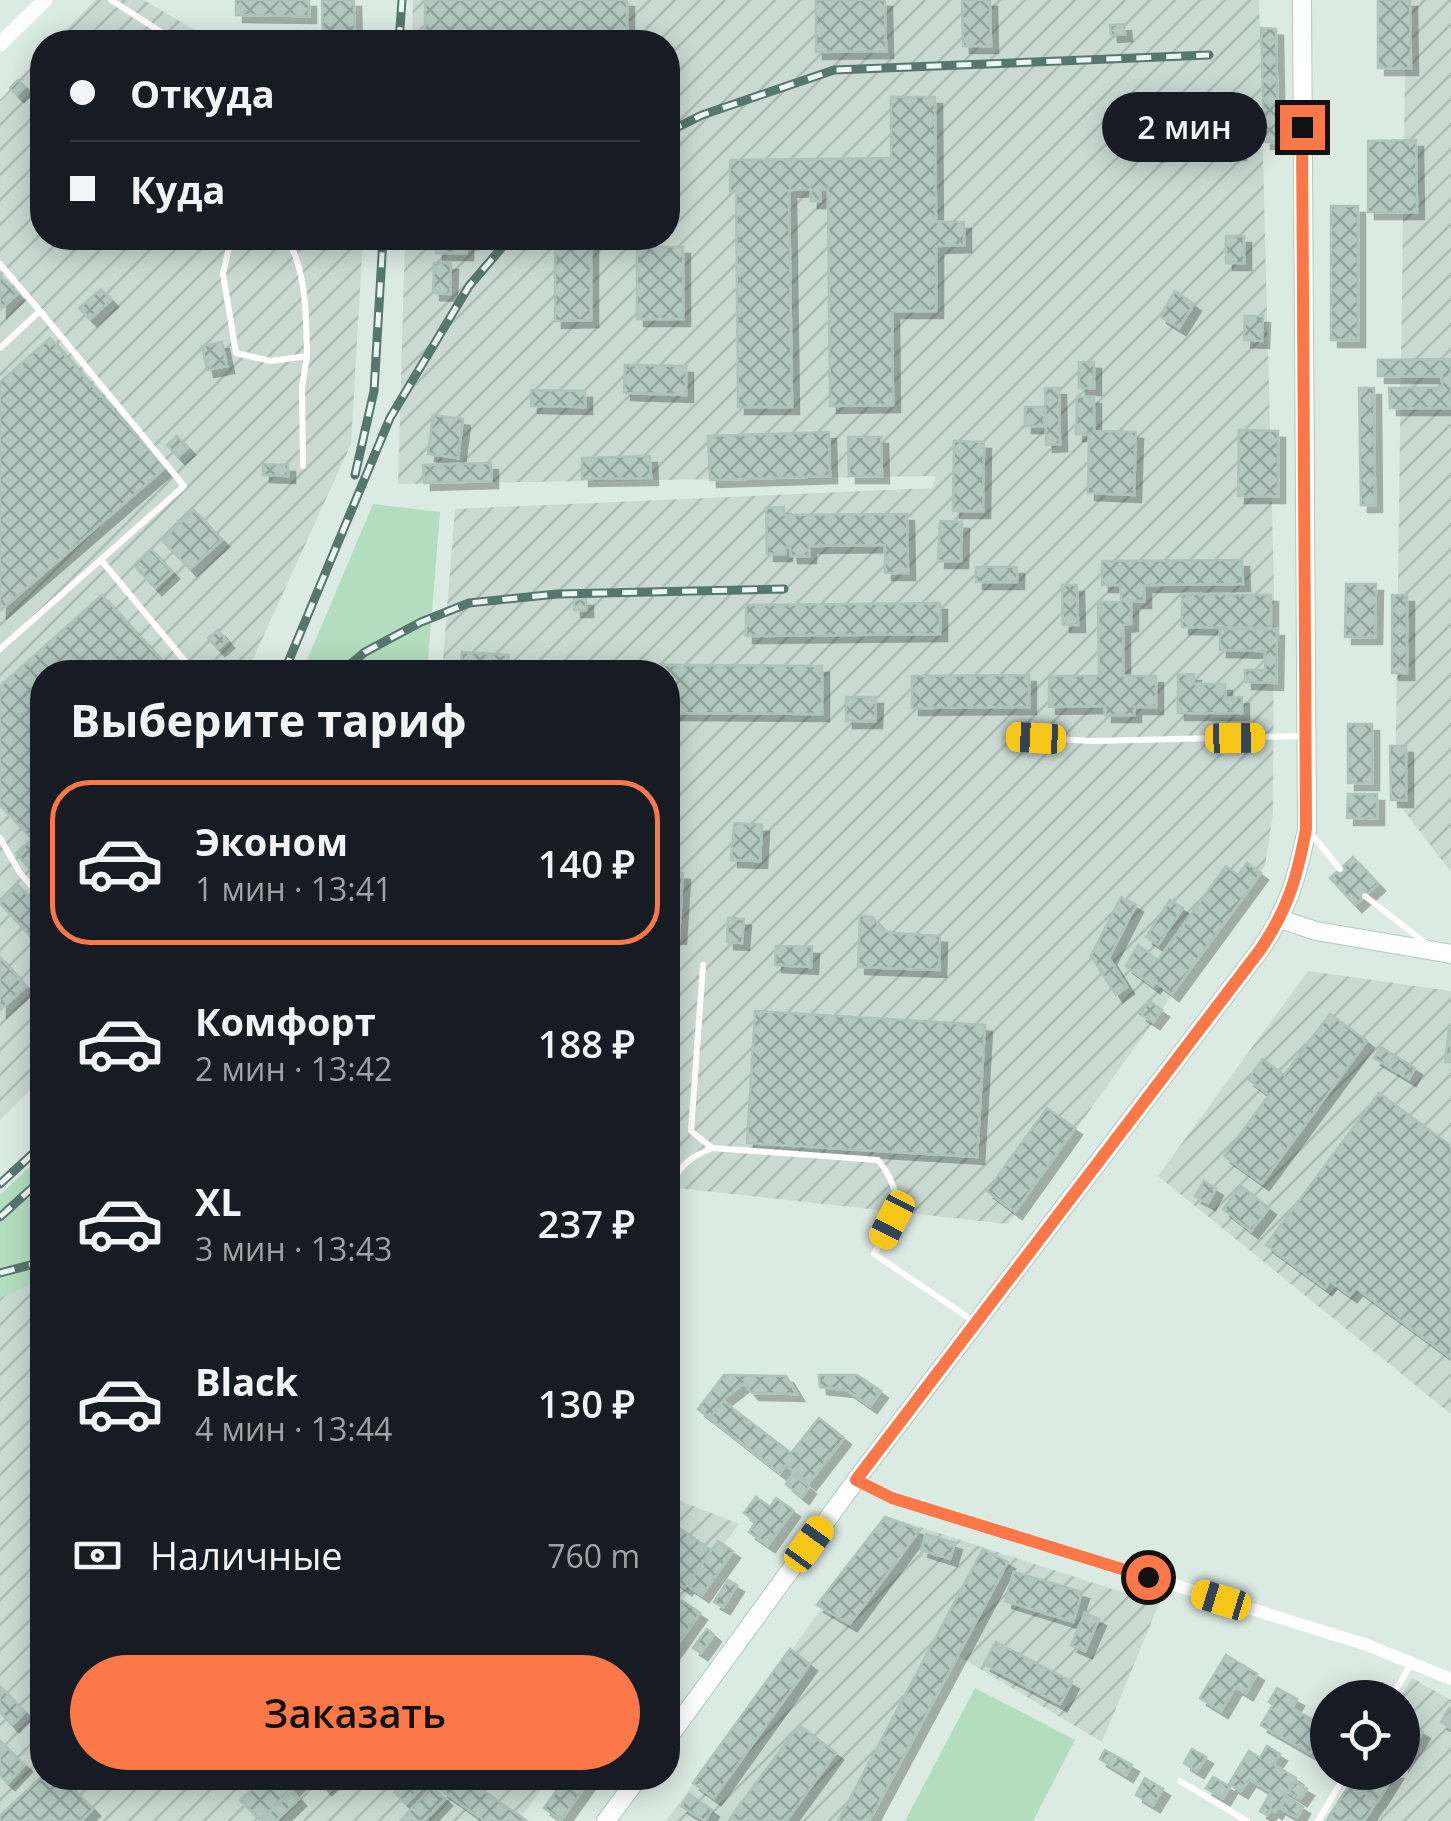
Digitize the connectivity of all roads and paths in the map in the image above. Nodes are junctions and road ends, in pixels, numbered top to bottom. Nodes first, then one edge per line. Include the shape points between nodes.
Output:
1 (45, 0) edge
2 (111, 0) edge
3 (1302, 0) edge
4 (158, 30) edge
5 (0, 44) edge
6 (228, 250) edge
7 (293, 250) edge
8 (0, 264) edge
9 (40, 311) junction
10 (0, 348) edge
11 (307, 356) junction
12 (304, 466) dead end
13 (100, 560) junction
14 (0, 648) edge
15 (184, 660) edge
16 (1306, 736) junction
17 (1008, 737) dead end
18 (1306, 829) junction
19 (0, 838) edge
20 (1340, 869) dead end
21 (30, 884) edge
22 (1365, 896) dead end
23 (1280, 920) junction
24 (1444, 952) edge
25 (702, 965) dead end
26 (712, 1148) junction
27 (680, 1172) edge
28 (976, 1322) junction
29 (856, 1480) junction
30 (1412, 1662) junction
31 (1451, 1679) edge
32 (1402, 1680) edge
33 (680, 1722) edge
34 (1180, 1781) dead end
35 (629, 1790) edge
36 (1336, 1790) edge
37 (606, 1821) edge
38 (1247, 1821) edge
39 (1318, 1821) edge

1 - 5 street
2 - 4 lane
3 - 16 main road
6 - 11 lane via 223,274 236,353 272,361
7 - 11 lane
8 - 9 lane
9 - 10 lane
9 - 13 lane via 184,486
11 - 12 lane
13 - 14 lane
13 - 15 lane
16 - 17 lane
16 - 18 main road
18 - 20 lane
18 - 23 main road
19 - 21 lane
22 - 24 lane
23 - 24 main road
23 - 28 main road
25 - 26 lane via 691,1131
26 - 27 lane via 688,1158
26 - 28 lane via 878,1160 897,1195 874,1254
28 - 29 main road
29 - 30 street via 892,1498
29 - 33 main road
30 - 31 street
30 - 32 lane
34 - 38 lane
35 - 37 main road
36 - 39 lane

